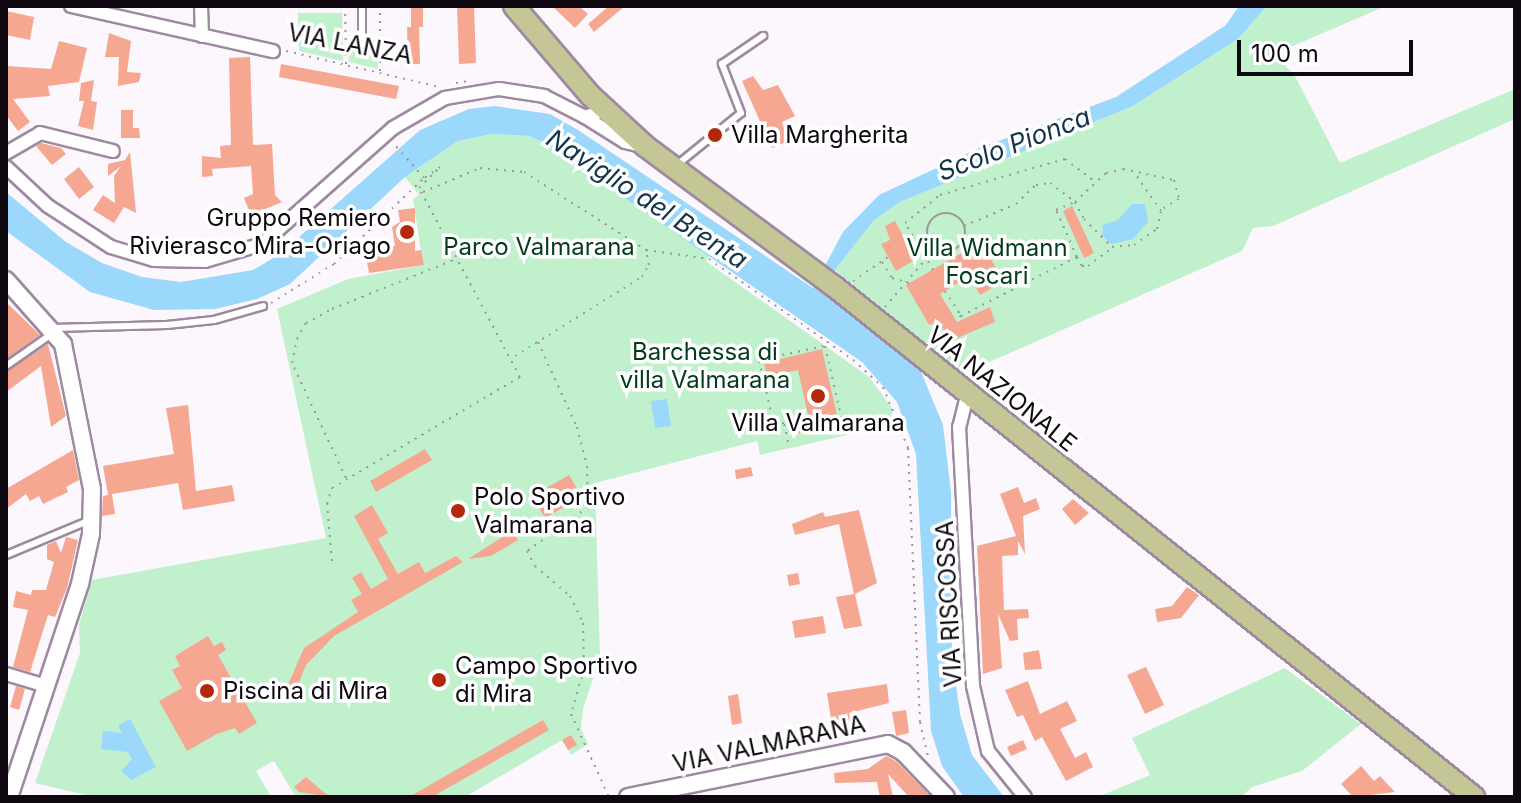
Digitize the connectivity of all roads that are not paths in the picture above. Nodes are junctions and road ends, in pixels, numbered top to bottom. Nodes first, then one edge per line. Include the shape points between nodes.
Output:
1 (71, 6) edge
2 (201, 6) edge
3 (362, 6) edge
4 (514, 6) edge
5 (202, 36) junction
6 (763, 36) dead end
7 (362, 37) dead end
8 (273, 51) road end
9 (590, 95) junction
10 (563, 104) junction
11 (605, 110) junction
12 (585, 117) junction
13 (645, 146) junction
14 (113, 151) dead end
15 (6, 153) edge
16 (6, 167) edge
17 (673, 170) junction
18 (6, 280) edge
19 (263, 306) road end
20 (54, 329) junction
21 (6, 366) edge
22 (967, 396) junction
23 (92, 521) junction
24 (6, 555) edge
25 (6, 674) edge
26 (46, 686) junction
27 (9, 797) edge
28 (628, 797) edge
29 (946, 797) edge
30 (1025, 797) edge
31 (1474, 797) edge

1 - 5 street, VIA LANZA
2 - 5 street
3 - 7 lane
4 - 9 main road, VIA NAZIONALE
5 - 8 street, VIA LANZA
6 - 17 lane via 722,64 741,113
9 - 10 street
9 - 11 main road, VIA NAZIONALE
10 - 12 street
10 - 16 street via 499,89 445,98 393,128 262,244 205,261 154,260 111,247 48,206
11 - 12 street
11 - 13 main road, VIA NAZIONALE
12 - 13 street via 625,142
13 - 17 main road, VIA NAZIONALE
14 - 15 street via 40,133
17 - 22 main road, VIA NAZIONALE via 816,273 843,285
18 - 20 street
19 - 20 lane via 214,320
20 - 21 lane
20 - 23 street via 67,359 90,466
22 - 30 street, VIA RISCOSSA via 959,427 973,686 988,751
22 - 31 main road, VIA NAZIONALE
23 - 24 lane
23 - 26 street via 80,584
25 - 26 street
26 - 27 street
28 - 29 street, VIA VALMARANA via 888,744

